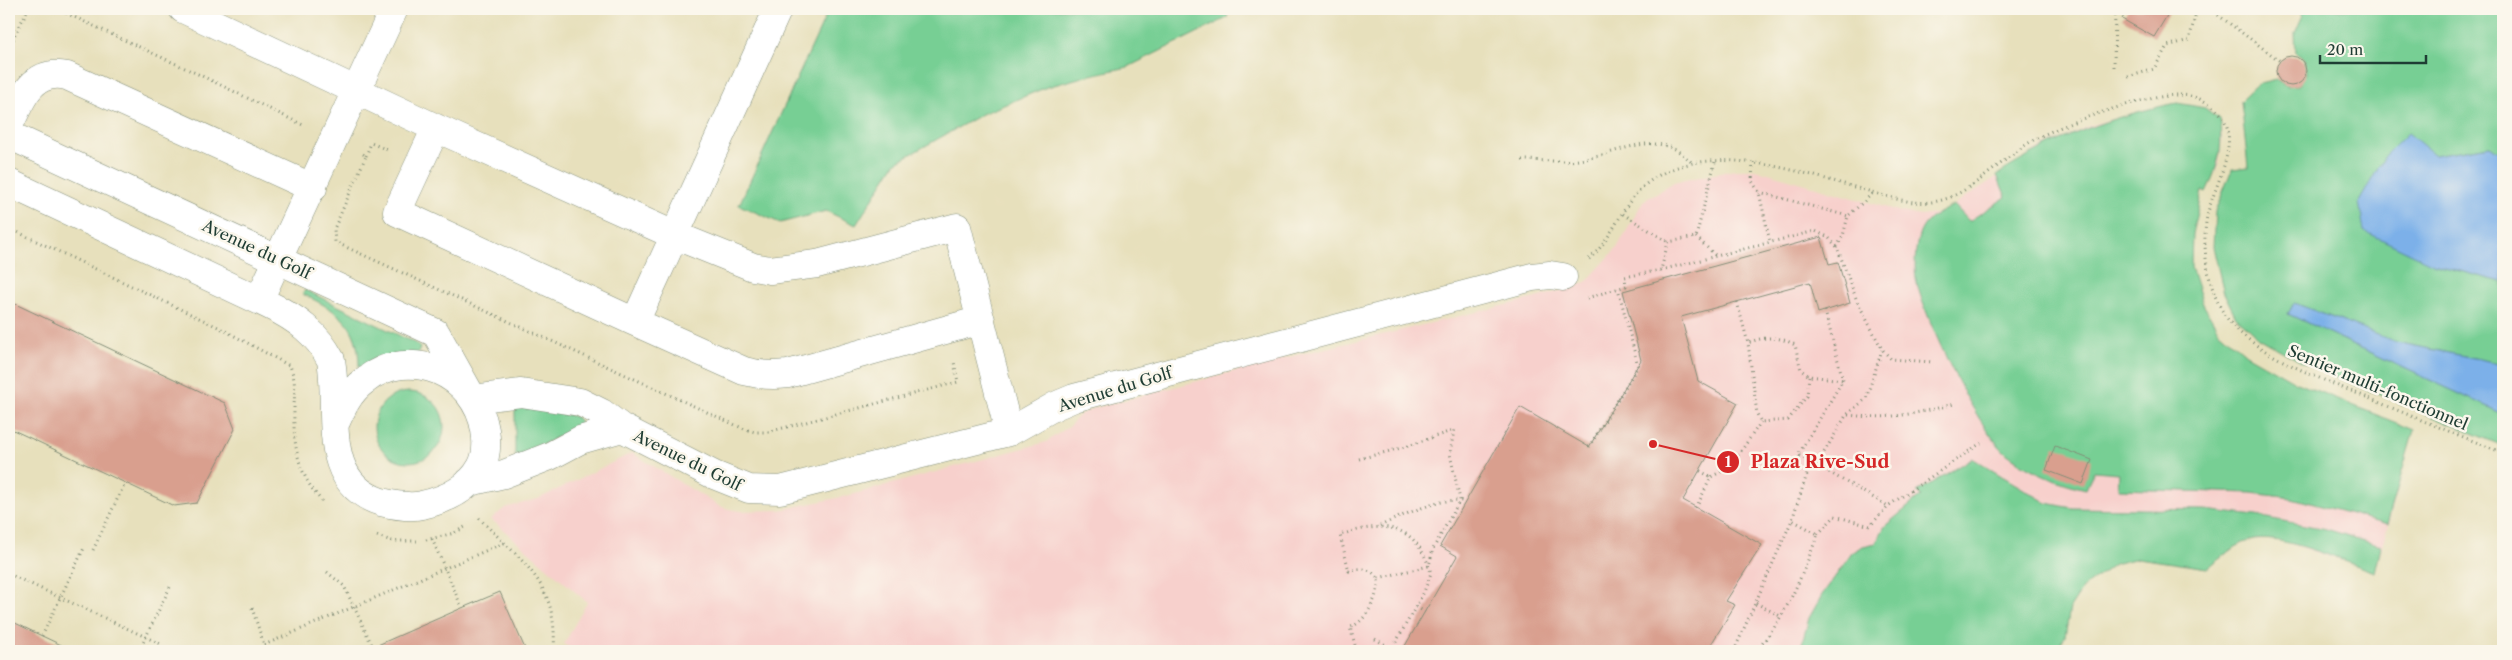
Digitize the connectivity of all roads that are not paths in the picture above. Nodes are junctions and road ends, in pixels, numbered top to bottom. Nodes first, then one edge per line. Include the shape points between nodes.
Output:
1 (183, 9) edge
2 (394, 9) edge
3 (778, 9) edge
4 (356, 90) junction
5 (9, 126) edge
6 (436, 128) junction
7 (9, 135) edge
8 (9, 183) edge
9 (312, 188) junction
10 (674, 235) junction
11 (279, 258) junction
12 (1573, 271) road end
13 (259, 300) junction
14 (981, 320) junction
15 (635, 322) junction
16 (474, 398) junction
17 (335, 424) junction
18 (622, 428) junction
19 (1009, 432) junction
20 (469, 482) junction

1 - 4 street
2 - 4 street
3 - 10 street
4 - 6 street
4 - 9 street
5 - 9 street via 34,82 57,73
6 - 10 street
6 - 15 street via 397,212
7 - 11 street, Avenue du Golf
8 - 13 street, Avenue du Golf
9 - 11 street
10 - 14 street via 753,267 770,270 816,264 957,227
10 - 15 street
11 - 13 street
11 - 16 street, Avenue du Golf via 436,332
12 - 19 street, Avenue du Golf via 1532,277 1074,398
13 - 17 street, Avenue du Golf via 306,327 324,347 333,370
14 - 15 street via 773,376 744,371
14 - 19 street
16 - 17 street, Avenue du Golf via 447,374 423,365 385,368 362,382 344,404
16 - 18 street, Avenue du Golf via 521,393 580,402
16 - 20 street, Avenue du Golf via 484,421 487,439 482,466
17 - 20 street, Avenue du Golf via 337,456 344,472 356,488 374,499 393,505 419,506 440,502
18 - 19 street, Avenue du Golf via 714,475 749,489 764,491 790,488
18 - 20 street, Avenue du Golf via 580,440 504,474

